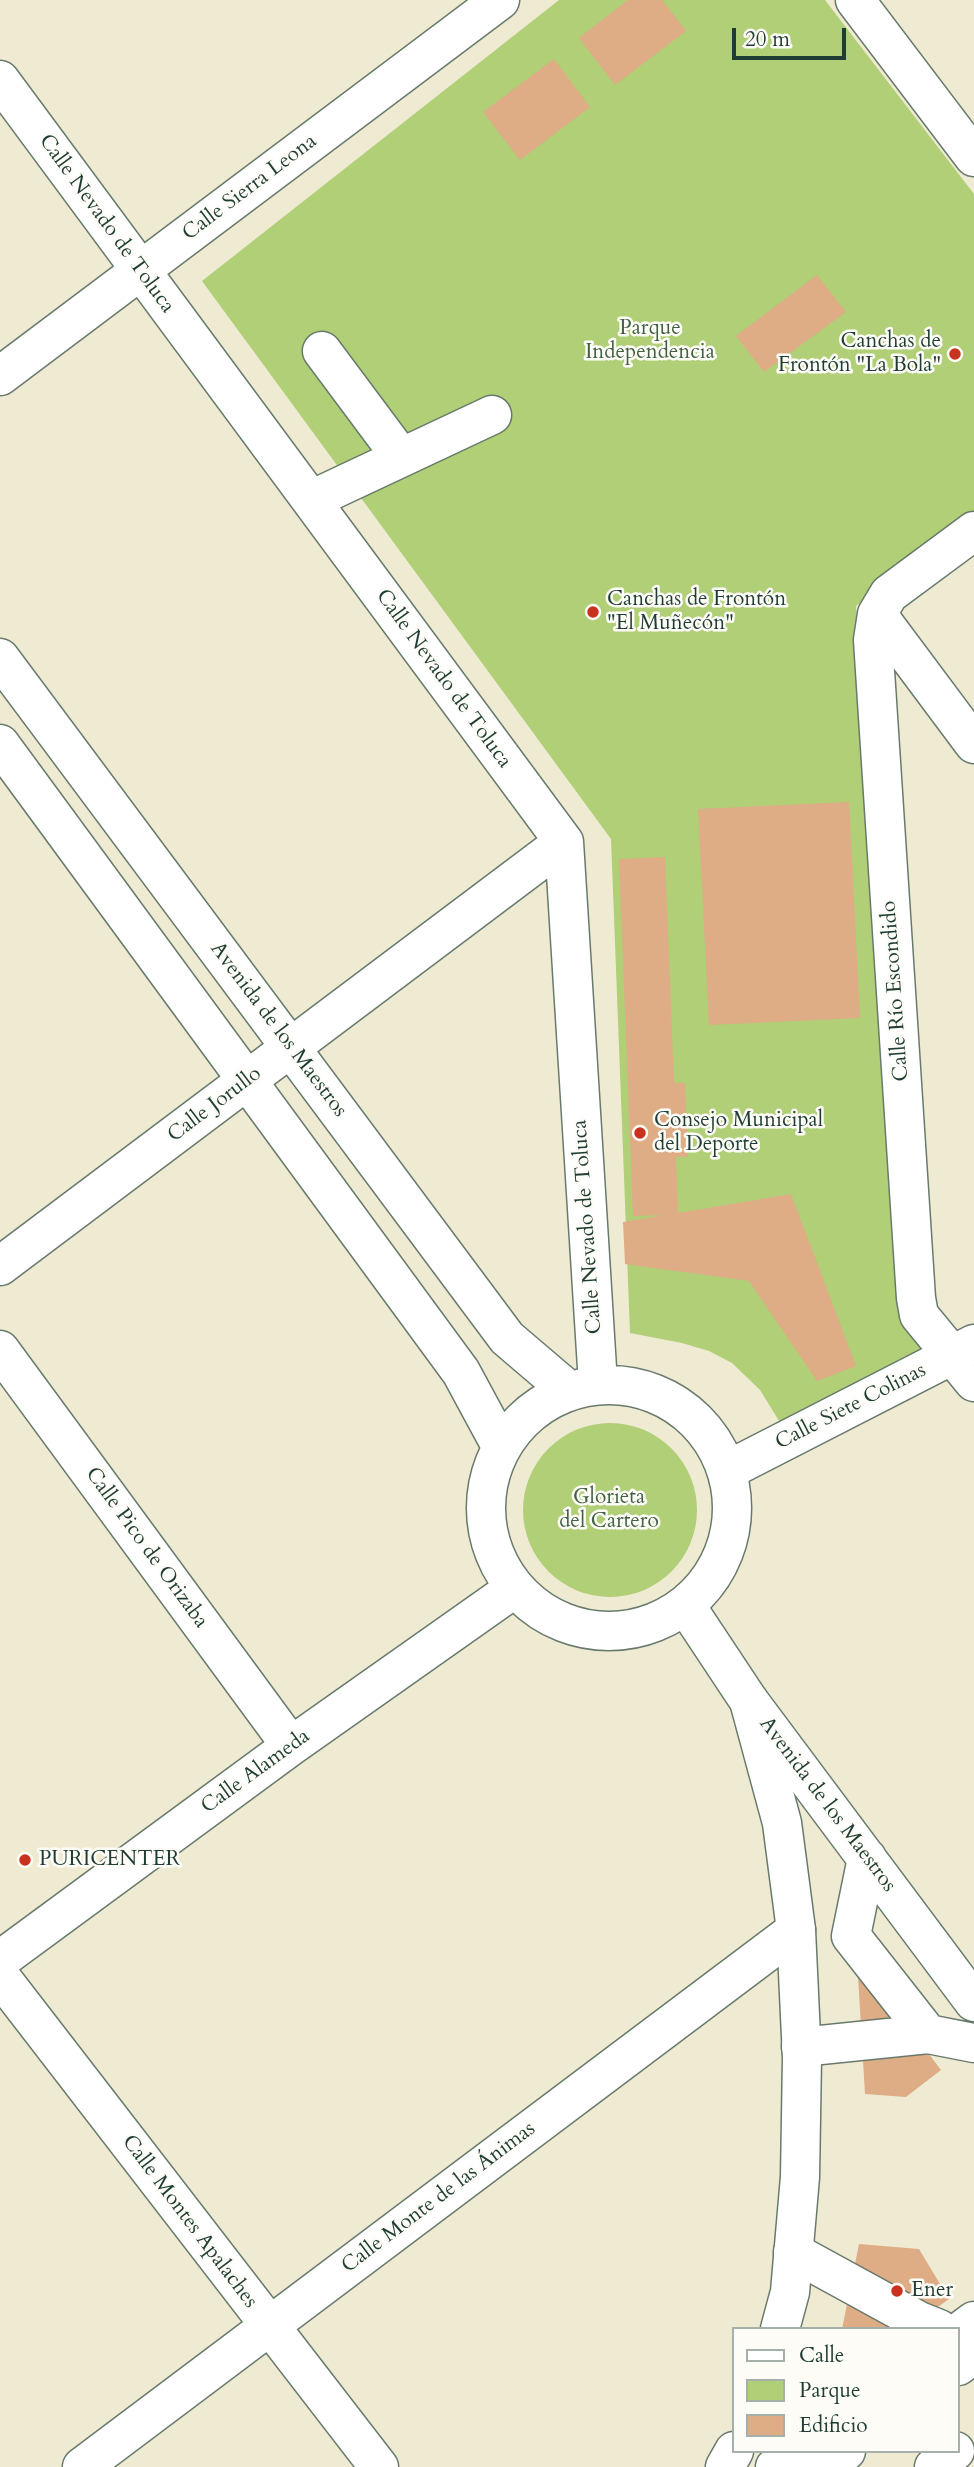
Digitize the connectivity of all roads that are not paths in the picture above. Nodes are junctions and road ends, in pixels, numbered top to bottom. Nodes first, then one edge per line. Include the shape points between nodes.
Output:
1 (500, 0) edge
2 (855, 0) edge
3 (0, 80) edge
4 (974, 157) edge
5 (141, 270) junction
6 (322, 351) dead end
7 (0, 376) edge
8 (492, 415) dead end
9 (401, 457) junction
10 (311, 500) junction
11 (974, 531) edge
12 (877, 614) junction
13 (0, 659) edge
14 (0, 744) edge
15 (974, 744) edge
16 (564, 842) junction
17 (290, 1048) junction
18 (247, 1081) junction
19 (0, 1266) edge
20 (0, 1350) edge
21 (967, 1360) edge
22 (583, 1387) junction
23 (501, 1446) junction
24 (727, 1470) junction
25 (515, 1588) junction
26 (686, 1606) junction
27 (749, 1701) junction
28 (291, 1745) junction
29 (867, 1858) junction
30 (796, 1930) junction
31 (0, 1960) edge
32 (0, 1976) edge
33 (974, 2001) edge
34 (928, 2034) junction
35 (974, 2043) edge
36 (801, 2047) junction
37 (793, 2252) junction
38 (269, 2327) junction
39 (781, 2327) edge
40 (934, 2327) edge
41 (974, 2437) edge
42 (960, 2448) edge
43 (794, 2453) edge
44 (844, 2453) edge
45 (953, 2453) edge
46 (82, 2467) edge
47 (379, 2467) edge
48 (775, 2467) edge
49 (826, 2467) edge
50 (934, 2467) edge

1 - 5 street, Calle Sierra Leona
2 - 4 street
3 - 5 street, Calle Nevado de Toluca
5 - 7 street, Calle Sierra Leona
5 - 10 street, Calle Nevado de Toluca
6 - 9 street
8 - 9 street
9 - 10 street
10 - 16 street, Calle Nevado de Toluca
11 - 12 street via 889,594
12 - 15 street
12 - 21 street, Calle Río Escondido via 873,640 916,1298 919,1315
13 - 17 street, Avenida de los Maestros
14 - 18 street
16 - 17 street, Calle Jorullo
16 - 22 street, Calle Nevado de Toluca
17 - 18 street, Calle Jorullo
17 - 22 street, Avenida de los Maestros via 507,1338
18 - 19 street, Calle Jorullo
18 - 23 street via 461,1373
20 - 28 street, Calle Pico de Orizaba
21 - 24 street, Calle Siete Colinas
22 - 23 street via 541,1404 518,1423
22 - 24 street via 632,1386 664,1397 691,1415 713,1440
23 - 25 street via 487,1482 485,1519 495,1556
24 - 26 street via 734,1507 728,1545 712,1578
25 - 26 street via 543,1613 578,1628 616,1632 653,1624
25 - 28 street, Calle Alameda
26 - 27 street, Avenida de los Maestros
27 - 29 street, Avenida de los Maestros
27 - 30 street via 782,1823
28 - 31 street, Calle Alameda
29 - 33 street, Avenida de los Maestros
29 - 34 street via 852,1936
30 - 36 street
30 - 38 street, Calle Monte de las Ánimas
32 - 38 street, Calle Montes Apalaches
34 - 35 street
34 - 36 street
36 - 37 street via 800,2177
37 - 39 street via 790,2292
37 - 40 street
38 - 46 street, Calle Monte de las Ánimas
38 - 47 street, Calle Montes Apalaches
41 - 42 street
43 - 48 street
44 - 49 street
45 - 50 street

